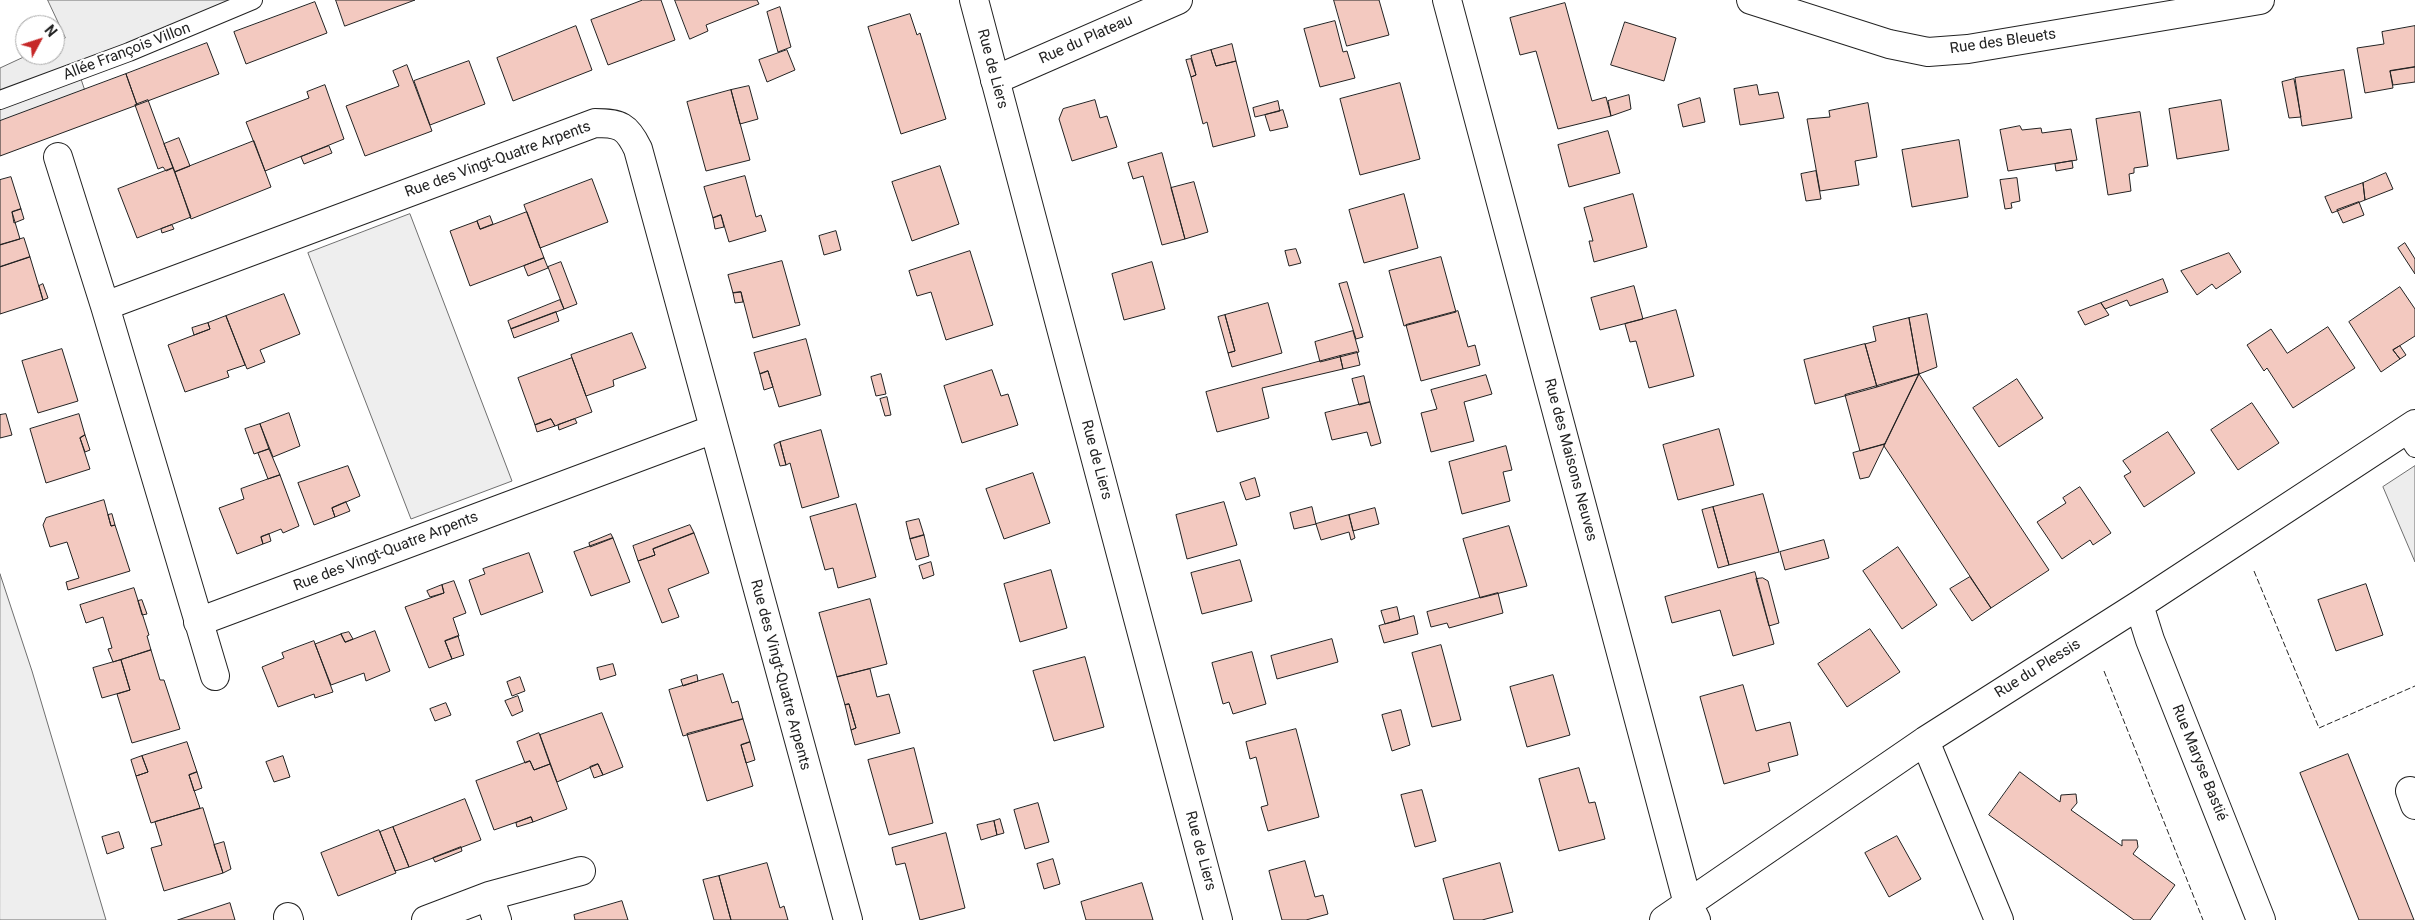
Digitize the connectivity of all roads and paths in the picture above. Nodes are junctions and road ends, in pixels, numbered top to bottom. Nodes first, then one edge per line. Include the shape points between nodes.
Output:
1 (253, 0) edge
2 (974, 0) edge
3 (1178, 0) edge
4 (1447, 0) edge
5 (1751, 0) edge
6 (2260, 0) edge
7 (995, 80) junction
8 (0, 100) edge
9 (58, 158) dead end
10 (105, 306) junction
11 (714, 429) junction
12 (2411, 434) edge
13 (2139, 604) junction
14 (198, 622) junction
15 (215, 676) dead end
16 (1926, 741) junction
17 (582, 871) dead end
18 (493, 908) edge
19 (1692, 912) edge
20 (426, 920) edge
21 (848, 920) edge
22 (1218, 920) edge
23 (1664, 920) edge
24 (1999, 920) edge
25 (2261, 920) edge

1 - 8 lane, Allée François Villon via 129,52
2 - 7 street, Rue de Liers
3 - 7 street, Rue du Plateau
4 - 19 street, Rue des Maisons Neuves
5 - 6 street, Rue des Bleuets via 1888,44 1928,52 1968,49
7 - 22 street, Rue de Liers
9 - 10 street
10 - 11 street, Rue des Vingt-Quatre Arpents via 595,123 616,123 631,133 638,149
10 - 14 street
11 - 14 street, Rue des Vingt-Quatre Arpents
11 - 21 street, Rue des Vingt-Quatre Arpents
12 - 13 street, Rue du Plessis
13 - 16 street, Rue du Plessis
13 - 25 street, Rue Maryse Bastié
14 - 15 street
16 - 19 street, Rue du Plessis
16 - 24 street
17 - 18 street
18 - 20 street
19 - 23 street, Rue du Plessis

